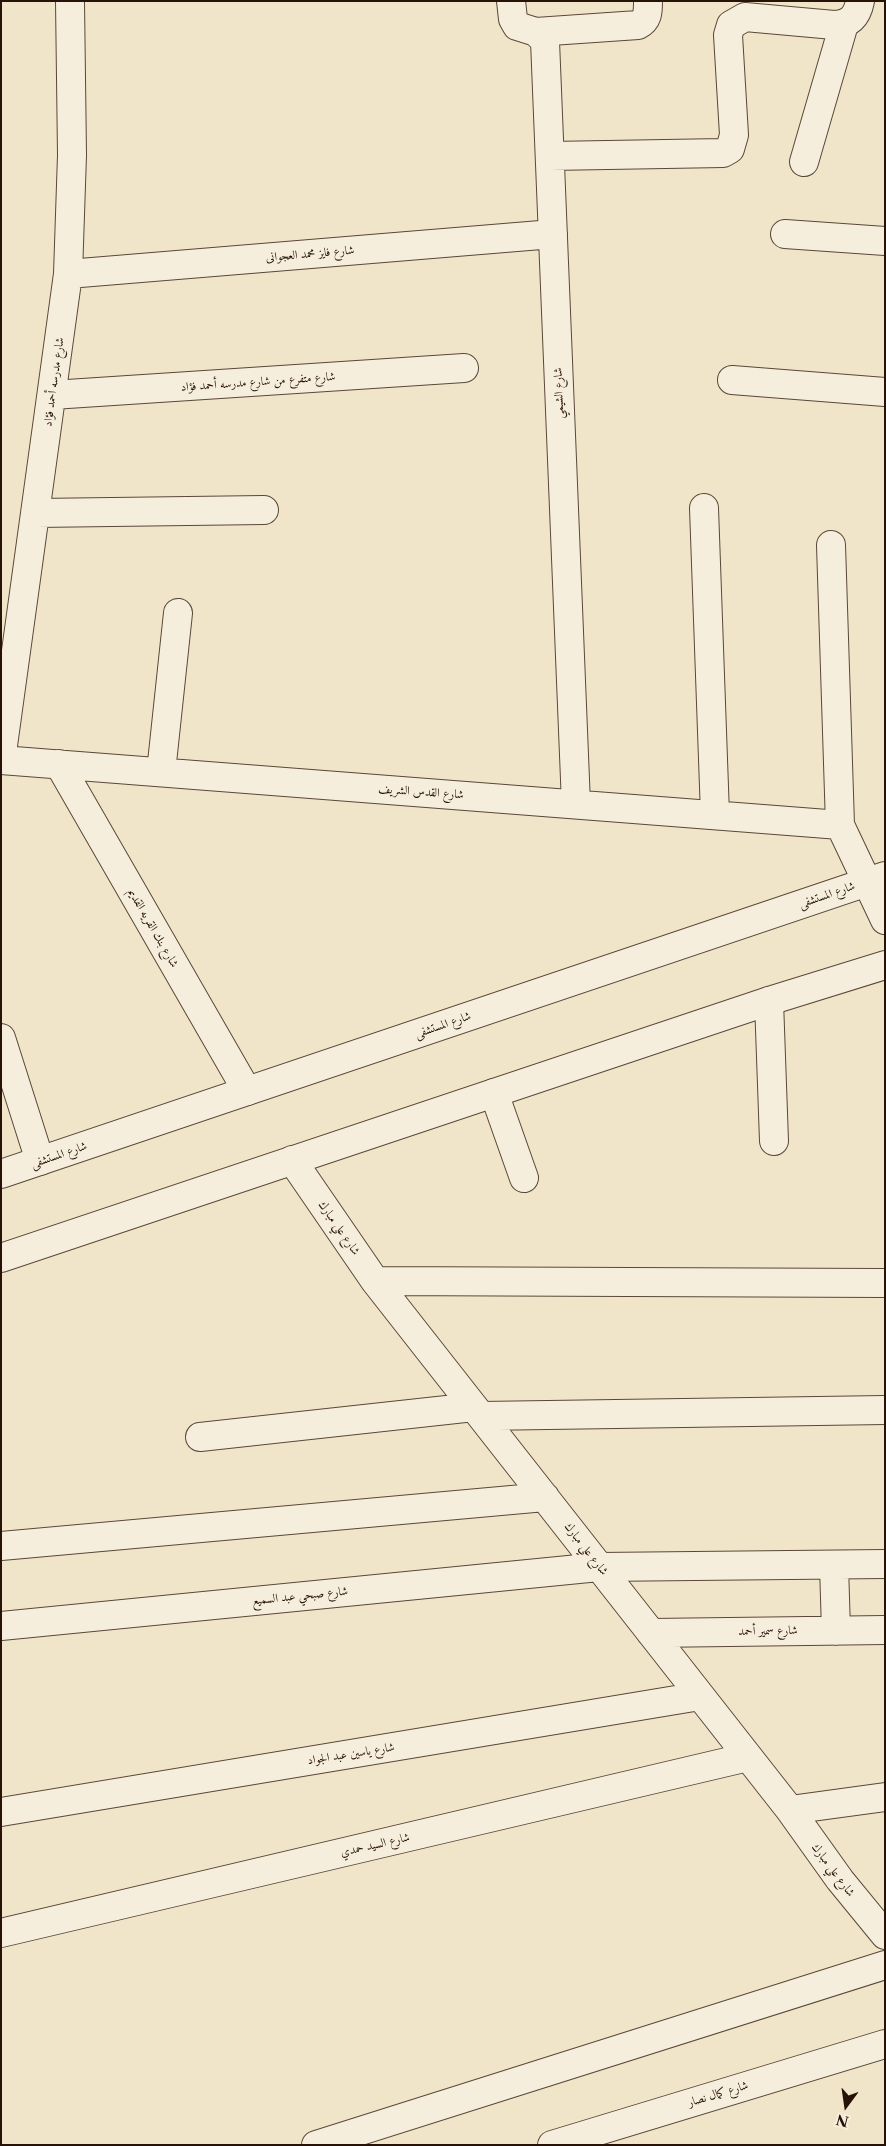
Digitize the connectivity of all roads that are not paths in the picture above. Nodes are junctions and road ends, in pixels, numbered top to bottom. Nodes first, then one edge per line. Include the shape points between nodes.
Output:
1 (70, 1) edge
2 (511, 1) edge
3 (648, 1) edge
4 (860, 1) edge
5 (844, 24) junction
6 (536, 32) junction
7 (550, 156) junction
8 (804, 162) dead end
9 (553, 234) junction
10 (785, 234) dead end
11 (885, 241) edge
12 (68, 274) junction
13 (464, 368) dead end
14 (732, 380) dead end
15 (885, 392) edge
16 (52, 395) junction
17 (704, 508) dead end
18 (264, 510) dead end
19 (36, 513) junction
20 (831, 545) dead end
21 (178, 613) dead end
22 (1, 760) edge
23 (59, 764) junction
24 (161, 772) junction
25 (576, 804) junction
26 (715, 815) junction
27 (840, 825) junction
28 (876, 879) edge
29 (885, 920) edge
30 (885, 965) edge
31 (769, 1001) junction
32 (1, 1038) edge
33 (247, 1091) junction
34 (494, 1093) junction
35 (774, 1141) dead end
36 (292, 1160) junction
37 (40, 1161) junction
38 (1, 1174) edge
39 (524, 1178) dead end
40 (1, 1258) edge
41 (376, 1281) junction
42 (885, 1283) edge
43 (885, 1410) edge
44 (477, 1411) junction
45 (200, 1437) dead end
46 (545, 1497) junction
47 (1, 1546) edge
48 (885, 1564) edge
49 (834, 1565) junction
50 (599, 1567) junction
51 (1, 1626) edge
52 (885, 1630) edge
53 (836, 1631) junction
54 (651, 1632) junction
55 (700, 1696) junction
56 (748, 1756) junction
57 (885, 1797) edge
58 (790, 1810) junction
59 (1, 1812) edge
60 (1, 1933) edge
61 (885, 1935) edge
62 (885, 1966) edge
63 (885, 2044) edge
64 (316, 2145) edge
65 (552, 2145) edge

1 - 12 street, شارع مدرسه أحمد فؤاد via 72,155
2 - 6 street via 517,26
3 - 6 street via 645,22 638,25
4 - 5 street via 853,19
5 - 7 street via 834,26 746,17 732,25 728,35 734,135 730,149 723,154
5 - 8 street
6 - 7 street, شارع الشيمي via 545,40
7 - 9 street, شارع الشيمي
9 - 12 street, شارع فايز محمد العجوانى
9 - 25 street, شارع الشيمي
10 - 11 street
12 - 16 street, شارع مدرسه أحمد فؤاد
13 - 16 street, شارع متفرع من شارع مدرسه أحمد فؤاد
14 - 15 street
16 - 19 street, شارع مدرسه أحمد فؤاد
17 - 26 street
18 - 19 street
19 - 22 street, شارع مدرسه أحمد فؤاد
20 - 27 street
21 - 24 street
22 - 23 street, شارع القدس الشريف
23 - 24 street, شارع القدس الشريف
23 - 33 street, شارع بنك القريه القديم
24 - 25 street, شارع القدس الشريف
25 - 26 street, شارع القدس الشريف
26 - 27 street, شارع القدس الشريف
27 - 28 street
28 - 29 street
28 - 33 street, شارع المستشفى
30 - 31 street
31 - 34 street
31 - 35 street
32 - 37 street
33 - 37 street, شارع المستشفى
34 - 36 street
34 - 39 street
36 - 40 street
36 - 41 street, شارع علي مبارك
37 - 38 street, شارع المستشفى
41 - 42 street
41 - 44 street, شارع علي مبارك
43 - 44 street
44 - 45 street
44 - 46 street, شارع علي مبارك
46 - 47 street
46 - 50 street, شارع علي مبارك
48 - 49 street, شارع صبحي عبد السميع
49 - 50 street, شارع صبحي عبد السميع
49 - 53 street
50 - 51 street, شارع صبحي عبد السميع
50 - 54 street, شارع علي مبارك
52 - 53 street, شارع سمير أحمد
53 - 54 street, شارع سمير أحمد
54 - 55 street, شارع علي مبارك
55 - 56 street, شارع علي مبارك
55 - 59 street, شارع ياسين عبد الجواد
56 - 58 street, شارع علي مبارك
56 - 60 street, شارع السيد حمدي
57 - 58 street
58 - 61 street, شارع علي مبارك via 840,1880
62 - 64 street
63 - 65 street, شارع كمال نصار

